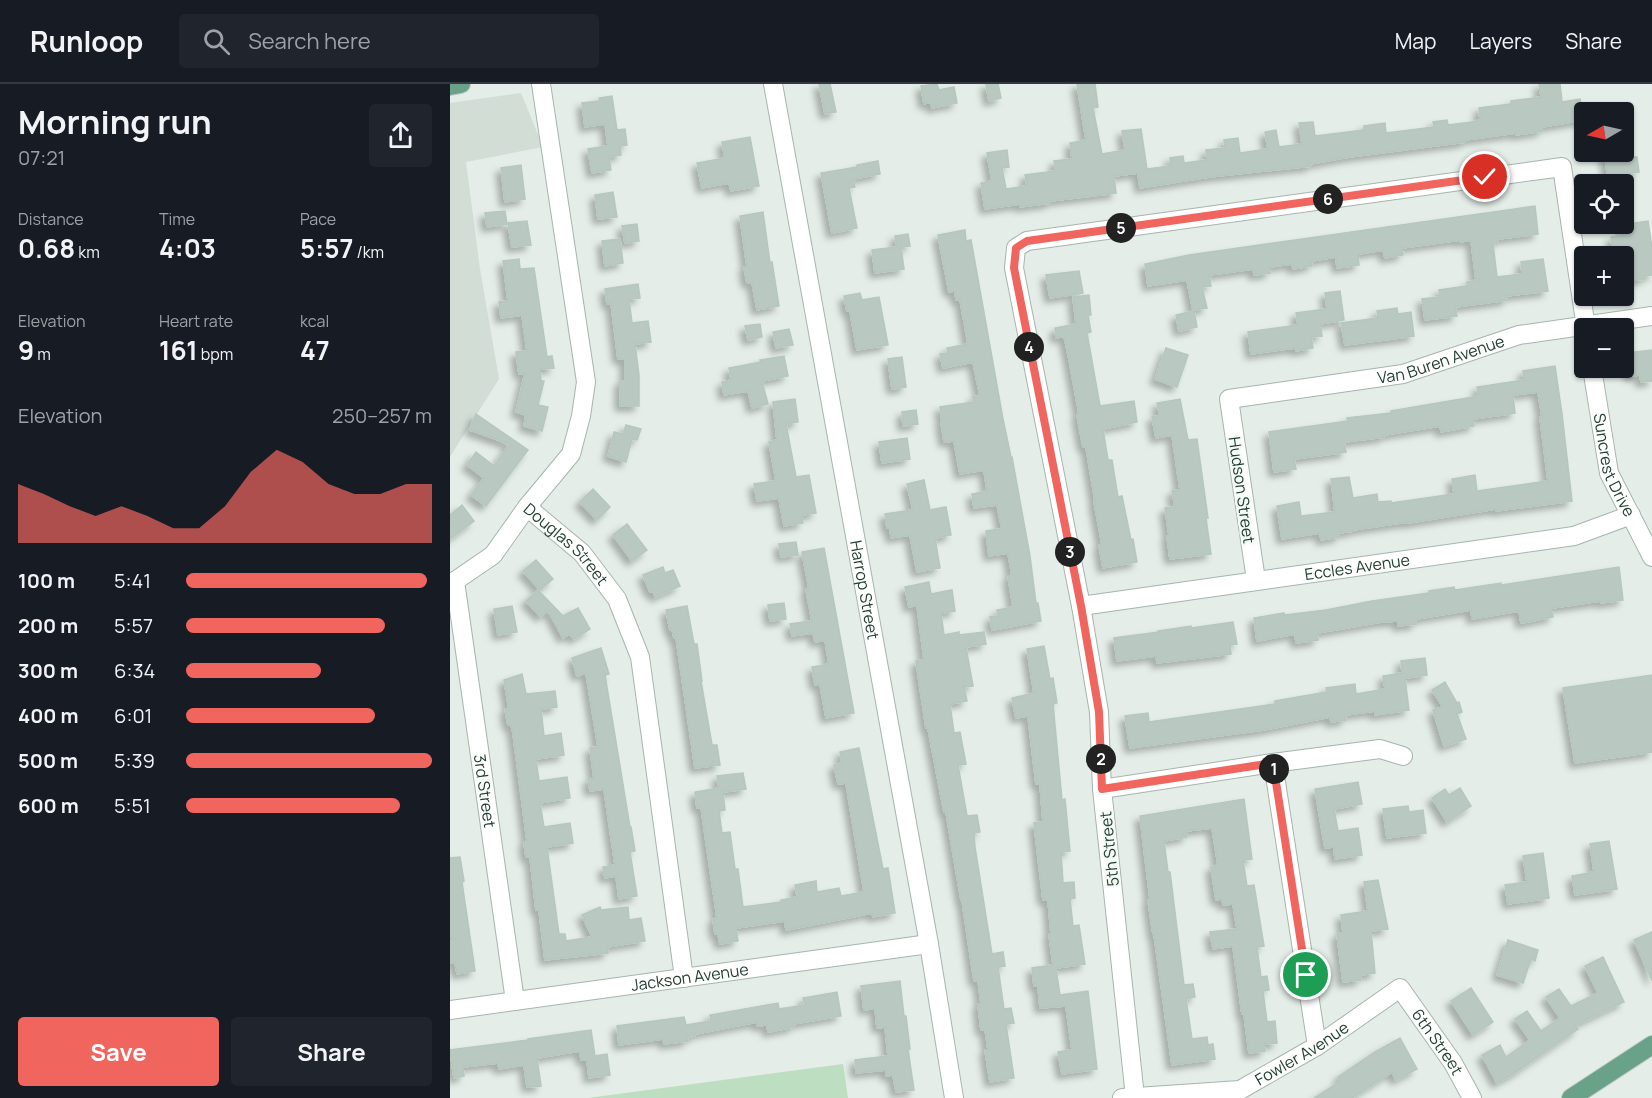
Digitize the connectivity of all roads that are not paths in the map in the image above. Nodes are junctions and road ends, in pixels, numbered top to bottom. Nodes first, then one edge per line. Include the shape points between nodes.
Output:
1 (461, 84) edge
2 (541, 84) edge
3 (773, 84) edge
4 (450, 86) edge
5 (1652, 316) edge
6 (1585, 318) edge
7 (1634, 319) edge
8 (1574, 328) edge
9 (1595, 378) edge
10 (1229, 399) joint
11 (527, 507) junction
12 (1631, 515) junction
13 (1652, 557) edge
14 (1256, 580) junction
15 (452, 581) edge
16 (1081, 606) junction
17 (1403, 756) dead end
18 (1273, 763) junction
19 (1102, 789) junction
20 (929, 944) junction
21 (684, 978) junction
22 (1400, 988) joint
23 (515, 1001) junction
24 (450, 1010) edge
25 (1652, 1045) edge
26 (1317, 1046) junction
27 (1129, 1097) edge
28 (954, 1098) edge
29 (1472, 1098) edge
30 (1571, 1098) edge

1 - 4 main road
2 - 11 street, Douglas Street via 586,382 571,454
3 - 20 street, Harrop Street
5 - 7 street, Van Buren Avenue
6 - 16 street, 5th Street via 1562,167 1027,241 1016,248 1014,268
8 - 10 street, Van Buren Avenue via 1519,335 1403,374
9 - 12 street, Suncrest Drive via 1609,473
10 - 14 street, Hudson Street
11 - 15 street via 493,555
11 - 21 street, Douglas Street via 582,553 617,599 640,657
12 - 13 street, Suncrest Drive
12 - 14 street, Eccles Avenue via 1574,536
14 - 16 street, Eccles Avenue
15 - 23 street, 3rd Street
16 - 19 street, 5th Street via 1099,712
17 - 18 street via 1380,749
18 - 19 street
18 - 26 street
19 - 27 street, 5th Street
20 - 21 street, Jackson Avenue
20 - 28 street, Harrop Street
21 - 23 street, Jackson Avenue
22 - 26 street, Fowler Avenue
22 - 29 street, 6th Street via 1453,1063
23 - 24 street, Jackson Avenue
25 - 30 main road
26 - 27 street, Fowler Avenue via 1240,1089

